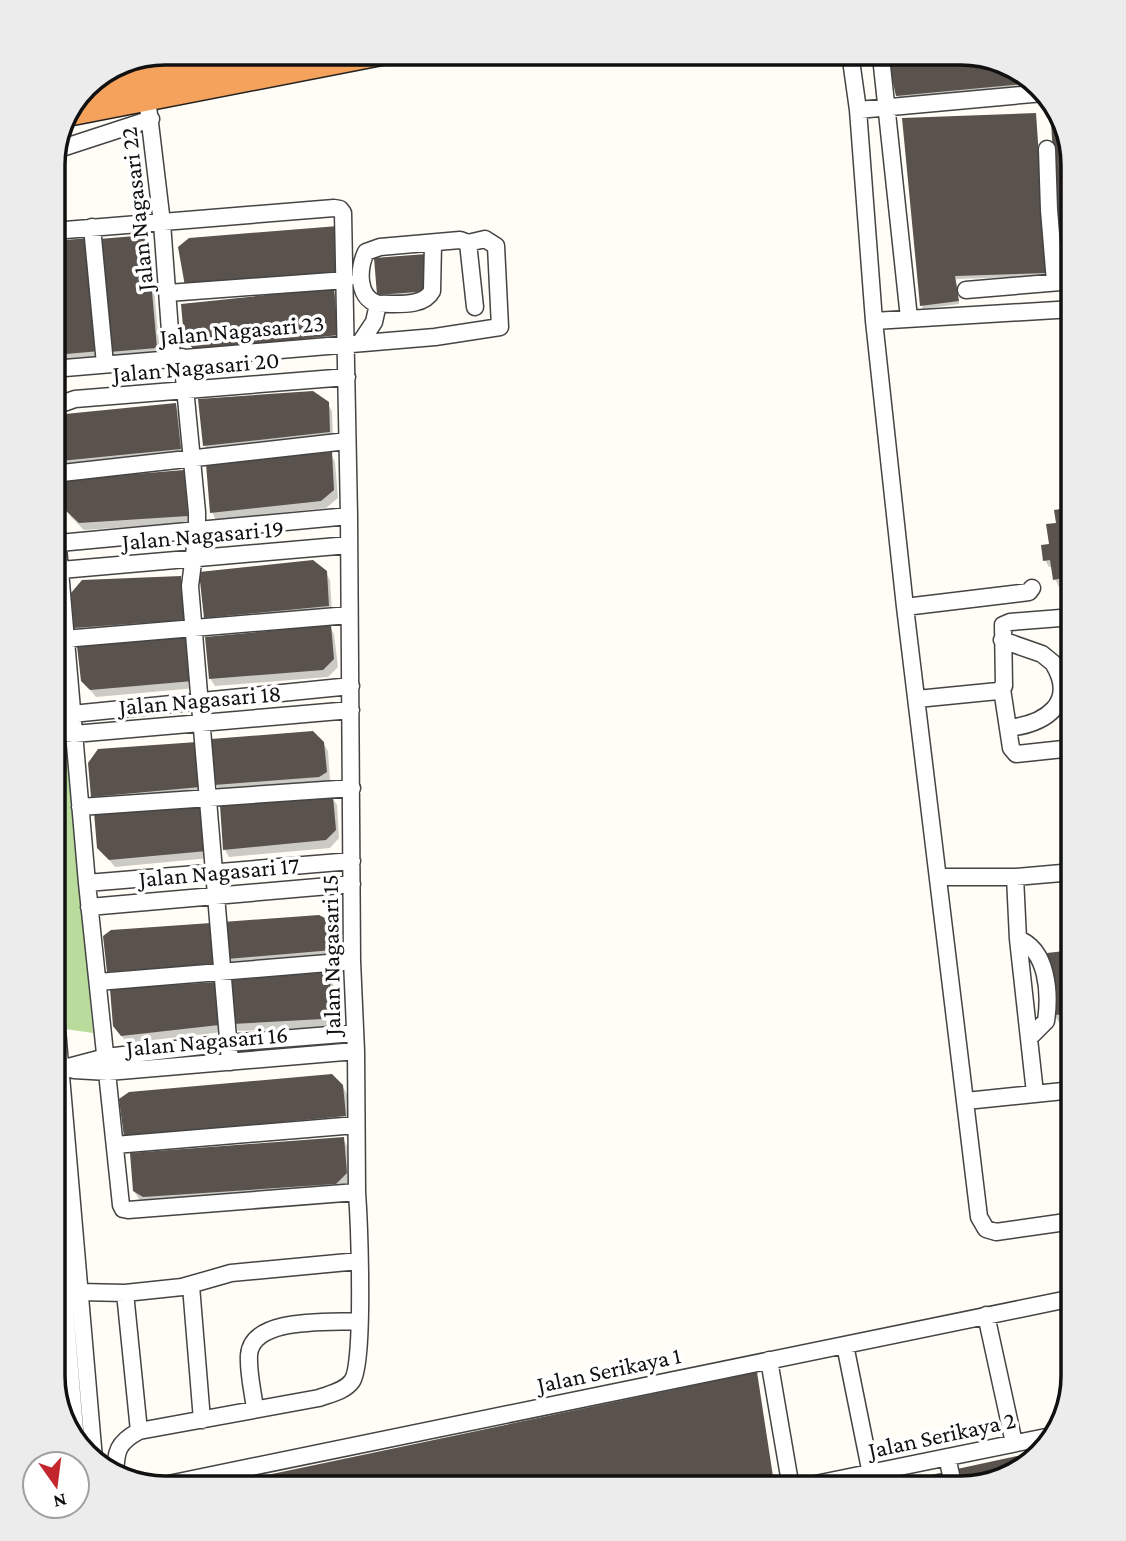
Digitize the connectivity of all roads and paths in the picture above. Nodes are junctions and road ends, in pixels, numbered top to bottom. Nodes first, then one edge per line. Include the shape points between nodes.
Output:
1 (214, 65) edge
2 (329, 65) edge
3 (852, 65) edge
4 (883, 65) edge
5 (99, 90) edge
6 (1032, 94) edge
7 (887, 107) junction
8 (149, 108) junction
9 (858, 110) junction
10 (80, 113) edge
11 (67, 145) edge
12 (1047, 149) dead end
13 (162, 223) junction
14 (92, 227) junction
15 (65, 229) edge
16 (468, 243) junction
17 (433, 244) junction
18 (346, 280) junction
19 (1055, 282) junction
20 (1061, 282) edge
21 (966, 290) dead end
22 (168, 293) junction
23 (377, 304) junction
24 (475, 307) dead end
25 (1061, 310) edge
26 (909, 318) junction
27 (874, 321) junction
28 (354, 343) junction
29 (177, 358) junction
30 (104, 365) junction
31 (65, 368) edge
32 (347, 377) junction
33 (185, 390) junction
34 (65, 403) edge
35 (347, 441) junction
36 (192, 458) junction
37 (65, 473) edge
38 (349, 516) junction
39 (197, 531) junction
40 (65, 542) edge
41 (349, 545) junction
42 (194, 559) junction
43 (65, 570) edge
44 (1032, 588) dead end
45 (905, 607) junction
46 (349, 615) junction
47 (1061, 618) edge
48 (194, 628) junction
49 (65, 639) edge
50 (1002, 640) junction
51 (65, 648) edge
52 (351, 686) junction
53 (1002, 689) junction
54 (1061, 690) edge
55 (1061, 697) edge
56 (916, 699) junction
57 (200, 700) junction
58 (351, 710) junction
59 (72, 714) junction
60 (65, 717) edge
61 (202, 723) junction
62 (1008, 728) junction
63 (65, 733) edge
64 (74, 734) junction
65 (1061, 749) edge
66 (352, 788) junction
67 (208, 798) junction
68 (80, 807) junction
69 (352, 861) junction
70 (215, 872) junction
71 (1061, 873) edge
72 (938, 877) junction
73 (1015, 877) junction
74 (87, 883) junction
75 (352, 884) junction
76 (218, 894) junction
77 (89, 907) junction
78 (1018, 939) junction
79 (352, 961) junction
80 (223, 971) junction
81 (98, 982) junction
82 (355, 1033) junction
83 (1029, 1038) junction
84 (228, 1043) junction
85 (356, 1051) junction
86 (230, 1062) junction
87 (107, 1065) junction
88 (65, 1069) edge
89 (1061, 1091) edge
90 (1035, 1093) junction
91 (965, 1101) junction
92 (356, 1125) junction
93 (115, 1145) junction
94 (357, 1192) junction
95 (65, 1215) edge
96 (1061, 1223) edge
97 (359, 1261) junction
98 (191, 1286) junction
99 (79, 1292) junction
100 (125, 1293) junction
101 (1061, 1300) edge
102 (986, 1315) junction
103 (359, 1321) junction
104 (845, 1345) junction
105 (769, 1360) junction
106 (255, 1409) junction
107 (202, 1420) junction
108 (139, 1431) junction
109 (1040, 1438) edge
110 (1014, 1443) junction
111 (93, 1446) edge
112 (947, 1457) junction
113 (116, 1463) edge
114 (872, 1474) junction
115 (207, 1476) edge
116 (792, 1476) edge
117 (861, 1476) edge
118 (951, 1476) edge

1 - 5 highway
2 - 8 highway
3 - 9 street
4 - 7 street
6 - 7 street
7 - 9 street
7 - 26 street
8 - 10 highway
8 - 11 street
8 - 13 street, Jalan Nagasari 22
9 - 27 street
12 - 19 street
13 - 14 street
13 - 18 street, Jalan Nagasari 15 via 340,209
13 - 22 street, Jalan Nagasari 22
14 - 15 street
14 - 30 street
16 - 17 street
16 - 24 street
16 - 28 street, Jalan Nagasari 23 via 485,239 496,246 500,327
17 - 23 street via 429,296 420,302
17 - 23 street via 380,247 366,253 360,272 362,286 367,298
18 - 22 street
18 - 28 street, Jalan Nagasari 15
19 - 20 street
19 - 21 street
22 - 29 street, Jalan Nagasari 22
23 - 28 street via 374,322
25 - 26 street
26 - 27 street
27 - 45 street
28 - 29 street, Jalan Nagasari 23
28 - 32 street, Jalan Nagasari 15
29 - 30 street, Jalan Nagasari 23
29 - 33 street, Jalan Nagasari 22
30 - 31 street, Jalan Nagasari 23
32 - 33 street, Jalan Nagasari 20
32 - 35 street, Jalan Nagasari 15
33 - 34 street, Jalan Nagasari 20
33 - 36 street, Jalan Nagasari 22
35 - 36 street
35 - 38 street, Jalan Nagasari 15
36 - 37 street
36 - 39 street, Jalan Nagasari 22
38 - 39 street
38 - 41 street, Jalan Nagasari 15
39 - 40 street
39 - 42 street, Jalan Nagasari 22
41 - 42 street, Jalan Nagasari 19
41 - 46 street, Jalan Nagasari 15
42 - 43 street, Jalan Nagasari 19
42 - 48 street, Jalan Nagasari 22
44 - 45 street via 1029,592
45 - 56 street
46 - 48 street
46 - 52 street, Jalan Nagasari 15
47 - 50 street via 1006,623
48 - 49 street
48 - 57 street, Jalan Nagasari 22
50 - 53 street
50 - 54 street via 1054,663
51 - 59 street
52 - 57 street
52 - 58 street, Jalan Nagasari 15
53 - 56 street
53 - 62 street
55 - 62 street via 1040,720
56 - 72 street
57 - 59 street
57 - 61 street, Jalan Nagasari 22
58 - 61 street, Jalan Nagasari 18
58 - 66 street, Jalan Nagasari 15
59 - 60 street
59 - 64 street
61 - 64 street, Jalan Nagasari 18
61 - 67 street, Jalan Nagasari 22
62 - 65 street via 1016,754
63 - 64 street, Jalan Nagasari 18
64 - 68 street
66 - 67 street
66 - 69 street, Jalan Nagasari 15
67 - 68 street
67 - 70 street, Jalan Nagasari 22
68 - 74 street
69 - 70 street
69 - 75 street, Jalan Nagasari 15
70 - 74 street
70 - 76 street, Jalan Nagasari 22
71 - 73 street
72 - 73 street
72 - 91 street
73 - 78 street
74 - 77 street
75 - 76 street, Jalan Nagasari 17
75 - 79 street, Jalan Nagasari 15
76 - 77 street, Jalan Nagasari 17
76 - 80 street, Jalan Nagasari 22
77 - 81 street
78 - 83 street
78 - 83 street via 1036,951 1047,994 1046,1021
79 - 80 street
79 - 82 street, Jalan Nagasari 15
80 - 81 street
80 - 84 street, Jalan Nagasari 22
81 - 87 street
82 - 84 street
82 - 85 street, Jalan Nagasari 15
83 - 90 street
84 - 86 street, Jalan Nagasari 22
84 - 87 street
85 - 86 street, Jalan Nagasari 16
85 - 92 street, Jalan Nagasari 15
86 - 87 street, Jalan Nagasari 16
87 - 88 street, Jalan Nagasari 16
87 - 93 street
89 - 90 street
90 - 91 street
91 - 96 street via 979,1217 986,1229 996,1232
92 - 93 street
92 - 94 street, Jalan Nagasari 15
93 - 94 street via 121,1205 128,1210
94 - 97 street, Jalan Nagasari 15
95 - 99 street
97 - 98 street via 231,1273
97 - 103 street, Jalan Nagasari 15
98 - 100 street
98 - 107 street
99 - 100 street
99 - 111 street
100 - 108 street
101 - 102 street, Jalan Serikaya 1
102 - 104 street, Jalan Serikaya 1
102 - 110 street
103 - 106 street, Jalan Nagasari 15 via 357,1371 347,1387 319,1398
103 - 106 street via 294,1325 261,1334 249,1354
104 - 105 street, Jalan Serikaya 1
104 - 114 street
105 - 115 street, Jalan Serikaya 1
105 - 116 street
106 - 107 street, Jalan Nagasari 15
107 - 108 street, Jalan Nagasari 15
108 - 113 street via 121,1444
109 - 110 street, Jalan Serikaya 2
110 - 112 street, Jalan Serikaya 2
112 - 114 street, Jalan Serikaya 2
112 - 118 street
114 - 117 street, Jalan Serikaya 2

